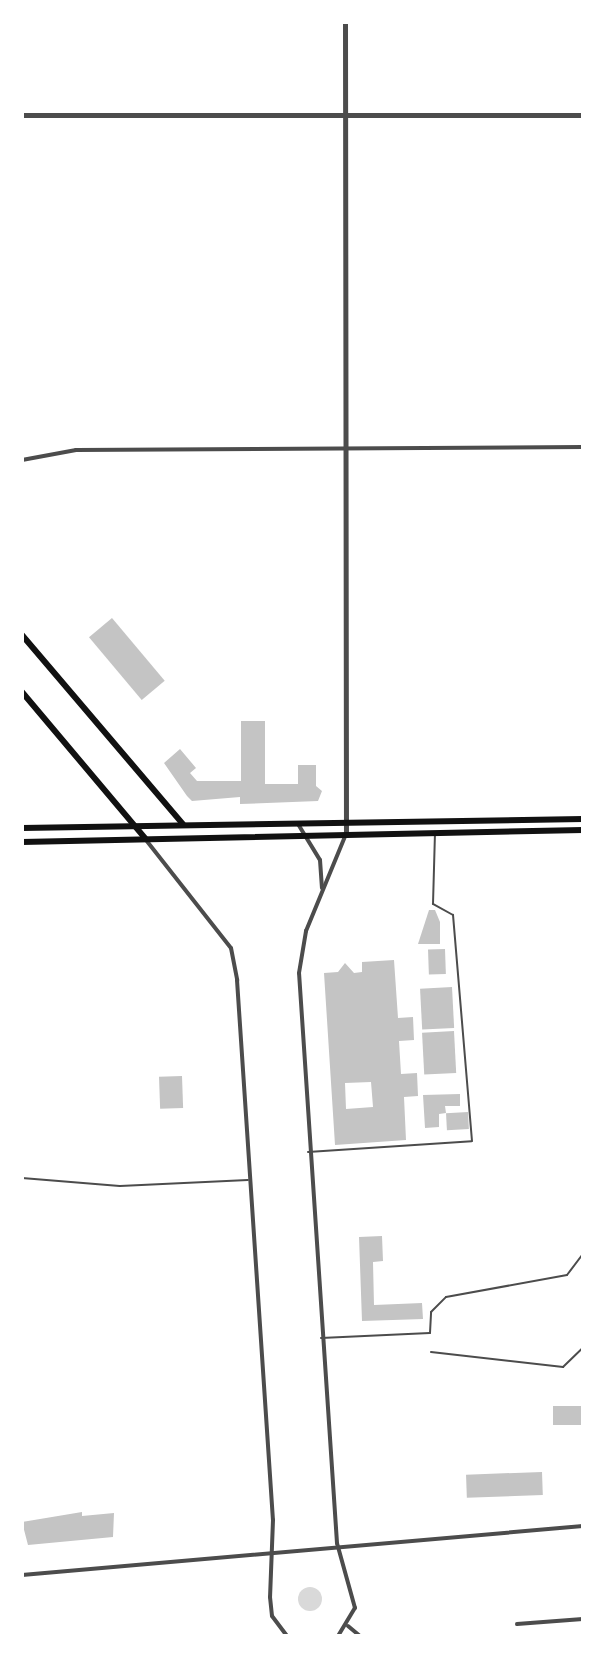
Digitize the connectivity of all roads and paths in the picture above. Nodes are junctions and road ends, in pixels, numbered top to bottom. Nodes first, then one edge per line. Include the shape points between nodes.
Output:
1 (345, 22) edge
2 (22, 115) edge
3 (583, 115) edge
4 (346, 116) junction
5 (583, 447) edge
6 (345, 451) junction
7 (22, 460) edge
8 (22, 635) edge
9 (22, 692) edge
10 (583, 819) edge
11 (297, 822) junction
12 (346, 822) junction
13 (183, 824) junction
14 (134, 825) junction
15 (22, 828) edge
16 (583, 830) edge
17 (435, 833) junction
18 (346, 834) junction
19 (306, 835) junction
20 (145, 838) junction
21 (22, 842) edge
22 (322, 891) junction
23 (308, 1152) junction
24 (22, 1178) edge
25 (251, 1180) junction
26 (583, 1254) edge
27 (321, 1338) junction
28 (583, 1348) edge
29 (431, 1352) dead end
30 (583, 1526) edge
31 (337, 1543) junction
32 (274, 1550) junction
33 (22, 1575) edge
34 (583, 1619) edge
35 (517, 1624) dead end
36 (348, 1626) junction
37 (287, 1636) edge
38 (338, 1636) edge
39 (360, 1636) edge

1 - 4 street
2 - 4 street
3 - 4 street
4 - 6 street
5 - 6 street
6 - 7 street via 45,453
6 - 12 street
8 - 13 highway
9 - 14 highway
10 - 12 highway
11 - 12 highway
11 - 13 highway
11 - 19 street
12 - 18 street
13 - 14 highway
14 - 15 highway
14 - 20 highway
16 - 17 highway
17 - 18 highway
17 - 23 lane via 433,904 453,915 472,1141
18 - 19 highway
18 - 22 street
19 - 20 highway
19 - 22 street via 320,860
20 - 21 highway
20 - 25 street via 231,948
22 - 23 street via 300,949
23 - 27 street
24 - 25 lane via 120,1186
25 - 32 street
26 - 27 lane via 567,1275 446,1297 431,1312 430,1333
27 - 31 street
28 - 29 lane via 563,1367
30 - 31 street
31 - 32 street
31 - 36 street via 353,1590 355,1608
32 - 33 street
32 - 37 street via 272,1616
34 - 35 street
36 - 38 street
36 - 39 street

